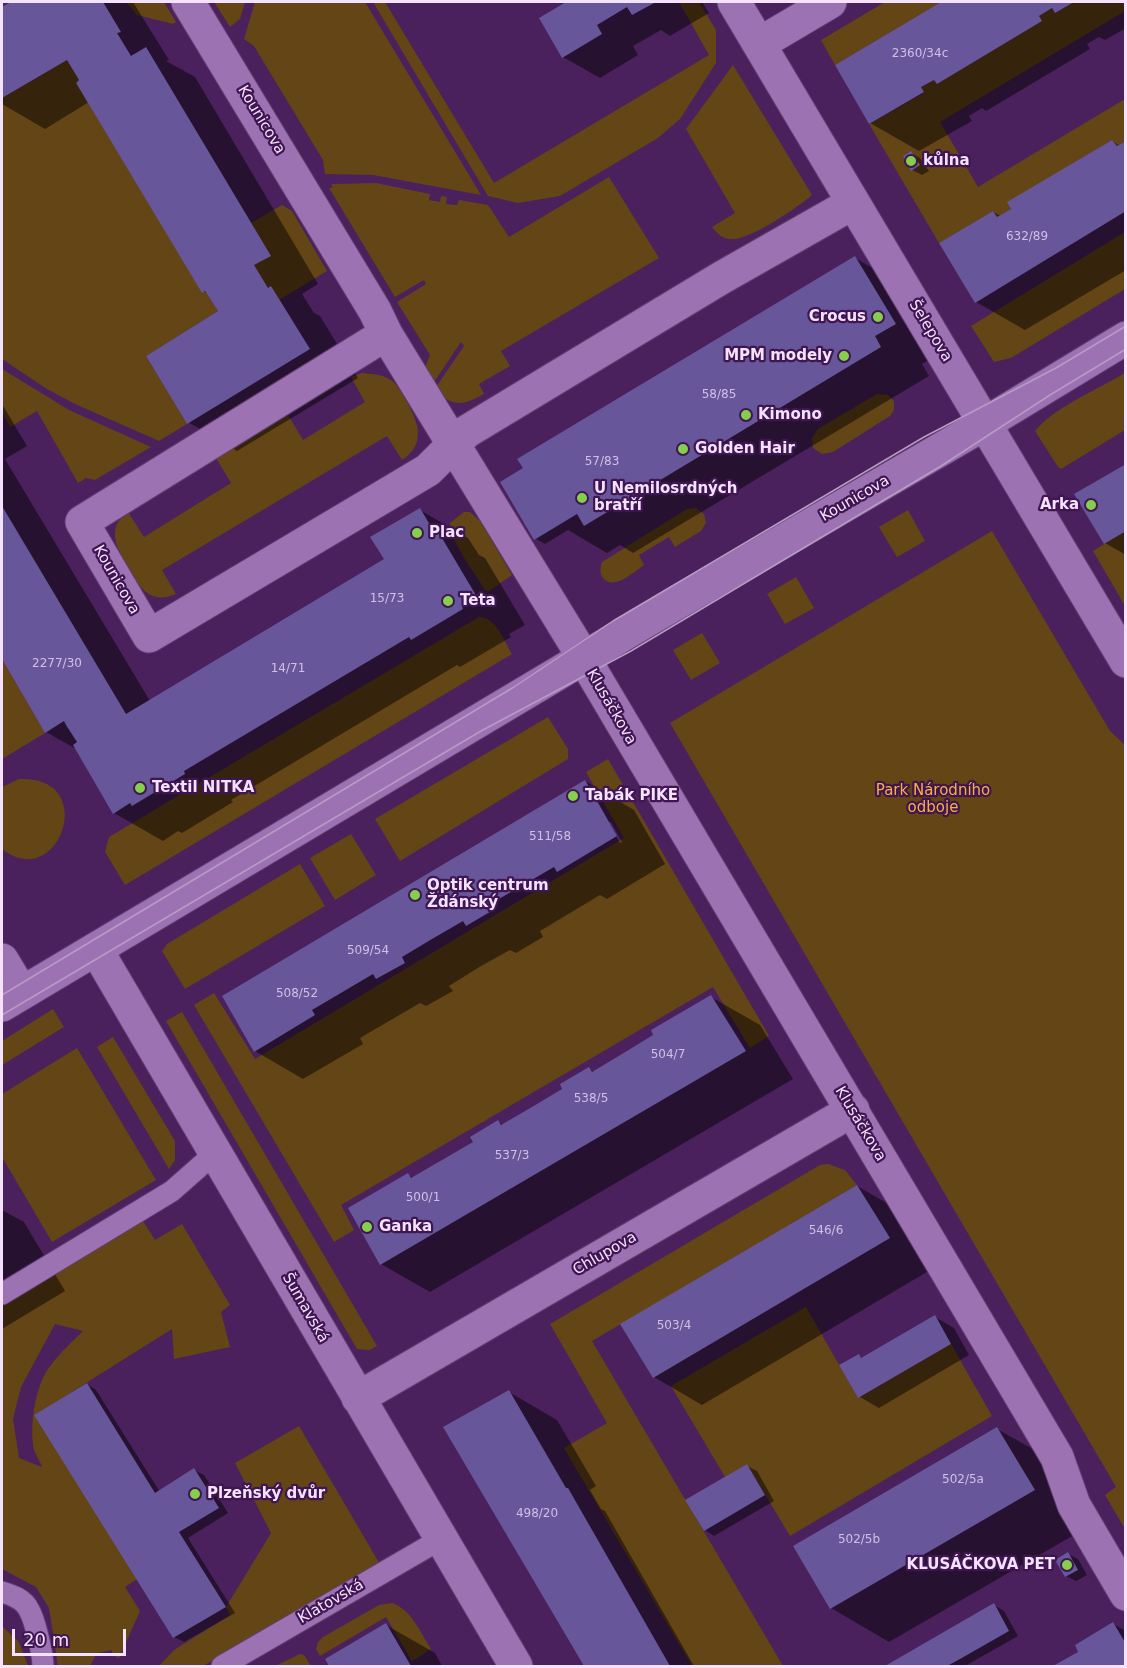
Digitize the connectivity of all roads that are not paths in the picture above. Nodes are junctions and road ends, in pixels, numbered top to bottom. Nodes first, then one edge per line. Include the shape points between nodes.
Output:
1 (188, 2) edge
2 (734, 2) edge
3 (830, 2) edge
4 (759, 44) junction
5 (853, 203) junction
6 (386, 334) junction
7 (1125, 338) edge
8 (986, 423) junction
9 (453, 446) junction
10 (583, 659) junction
11 (1125, 661) edge
12 (96, 949) junction
13 (2, 960) edge
14 (12, 999) edge
15 (853, 1110) junction
16 (214, 1153) junction
17 (2, 1294) edge
18 (358, 1398) junction
19 (441, 1539) junction
20 (2, 1592) edge
21 (1125, 1594) edge
22 (42, 1666) edge
23 (222, 1666) edge
24 (516, 1666) edge

1 - 6 street, Kounicova
2 - 4 street, Šelepova
3 - 4 street
4 - 5 street, Šelepova
5 - 8 street, Šelepova
5 - 9 street, Kounicova via 466,432
6 - 9 street, Kounicova
6 - 9 street, Kounicova via 82,522 149,636 428,470
7 - 8 street, Kounicova
8 - 10 street, Kounicova
8 - 11 street, Šelepova
9 - 10 street, Kounicova
10 - 12 street, Kounicova
10 - 15 street, Klusáčkova
12 - 14 street, Kounicova
12 - 16 street, Šumavská
13 - 14 street
15 - 18 street, Chlupova
15 - 21 street, Klusáčkova via 1057,1457 1074,1505
16 - 17 lane via 172,1191
16 - 18 street, Šumavská
18 - 19 street, Šumavská
19 - 23 lane, Klatovská
19 - 24 street, Šumavská
20 - 22 lane via 15,1596 29,1609

